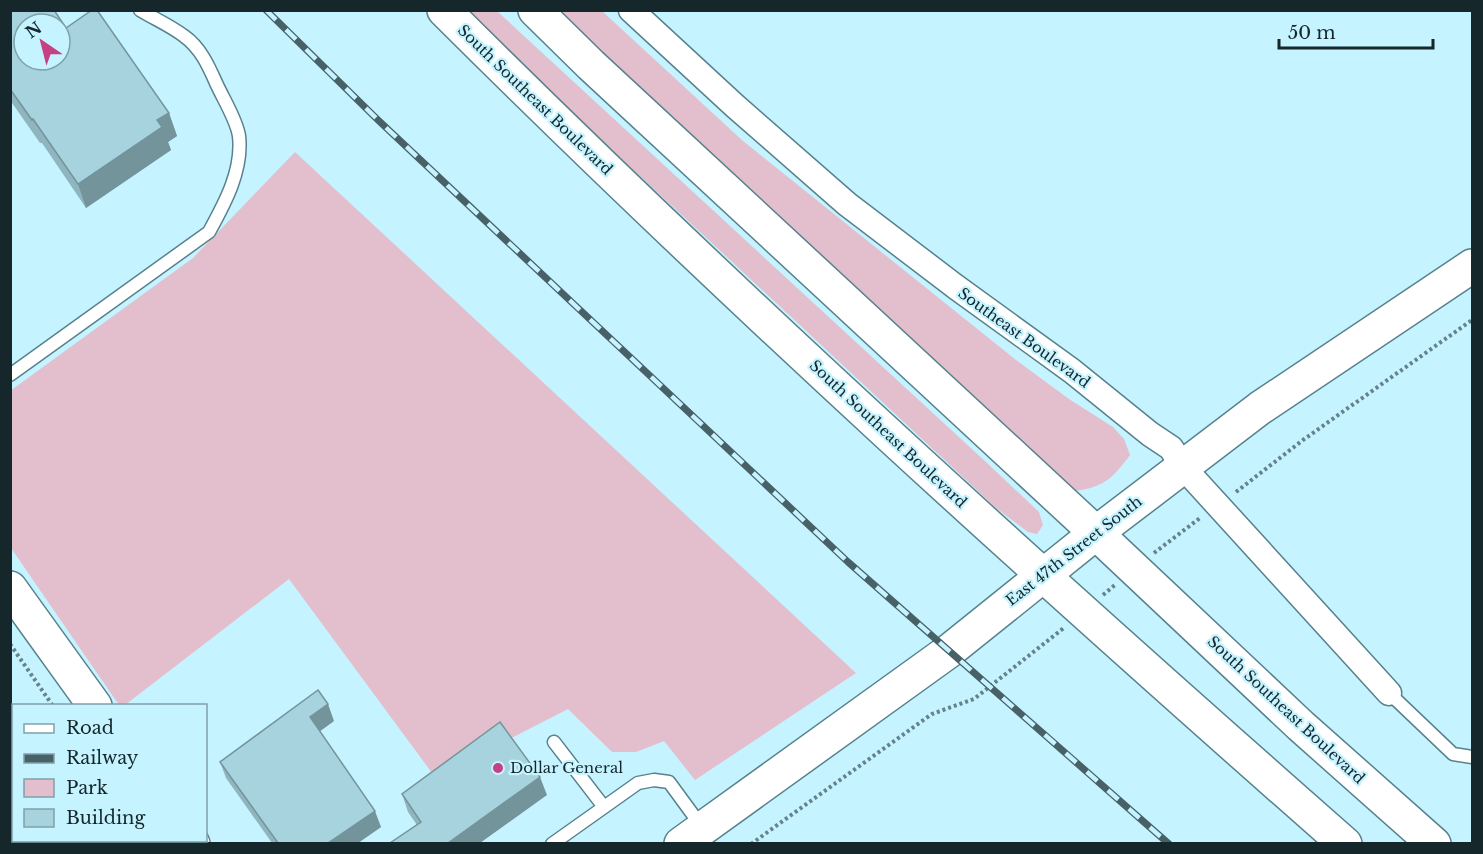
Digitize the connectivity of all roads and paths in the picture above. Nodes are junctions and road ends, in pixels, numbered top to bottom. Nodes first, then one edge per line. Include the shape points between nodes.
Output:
1 (140, 10) edge
2 (444, 10) edge
3 (535, 10) edge
4 (631, 10) edge
5 (1473, 266) edge
6 (10, 375) edge
7 (1183, 466) junction
8 (1096, 533) junction
9 (1042, 576) junction
10 (10, 588) edge
11 (10, 644) edge
12 (1389, 693) joint
13 (52, 704) edge
14 (93, 704) edge
15 (554, 742) dead end
16 (1473, 757) edge
17 (604, 807) junction
18 (692, 836) edge
19 (552, 843) edge
20 (1345, 843) edge
21 (1434, 843) edge

1 - 6 lane via 196,46 239,134 238,166 224,206 209,232
2 - 9 main road, South Southeast Boulevard via 738,295
3 - 8 main road, South Southeast Boulevard
4 - 7 street, Southeast Boulevard via 847,204 1171,448
5 - 7 main road, East 47th Street South via 1260,408
7 - 8 main road, East 47th Street South
7 - 12 street, Southeast Boulevard
8 - 9 main road, East 47th Street South
8 - 21 main road, South Southeast Boulevard via 1301,726
9 - 18 main road, East 47th Street South via 949,651
9 - 20 main road, South Southeast Boulevard
10 - 14 main road
11 - 13 path
12 - 16 lane via 1453,754
15 - 17 lane
17 - 18 lane via 638,783 669,782
17 - 19 lane

